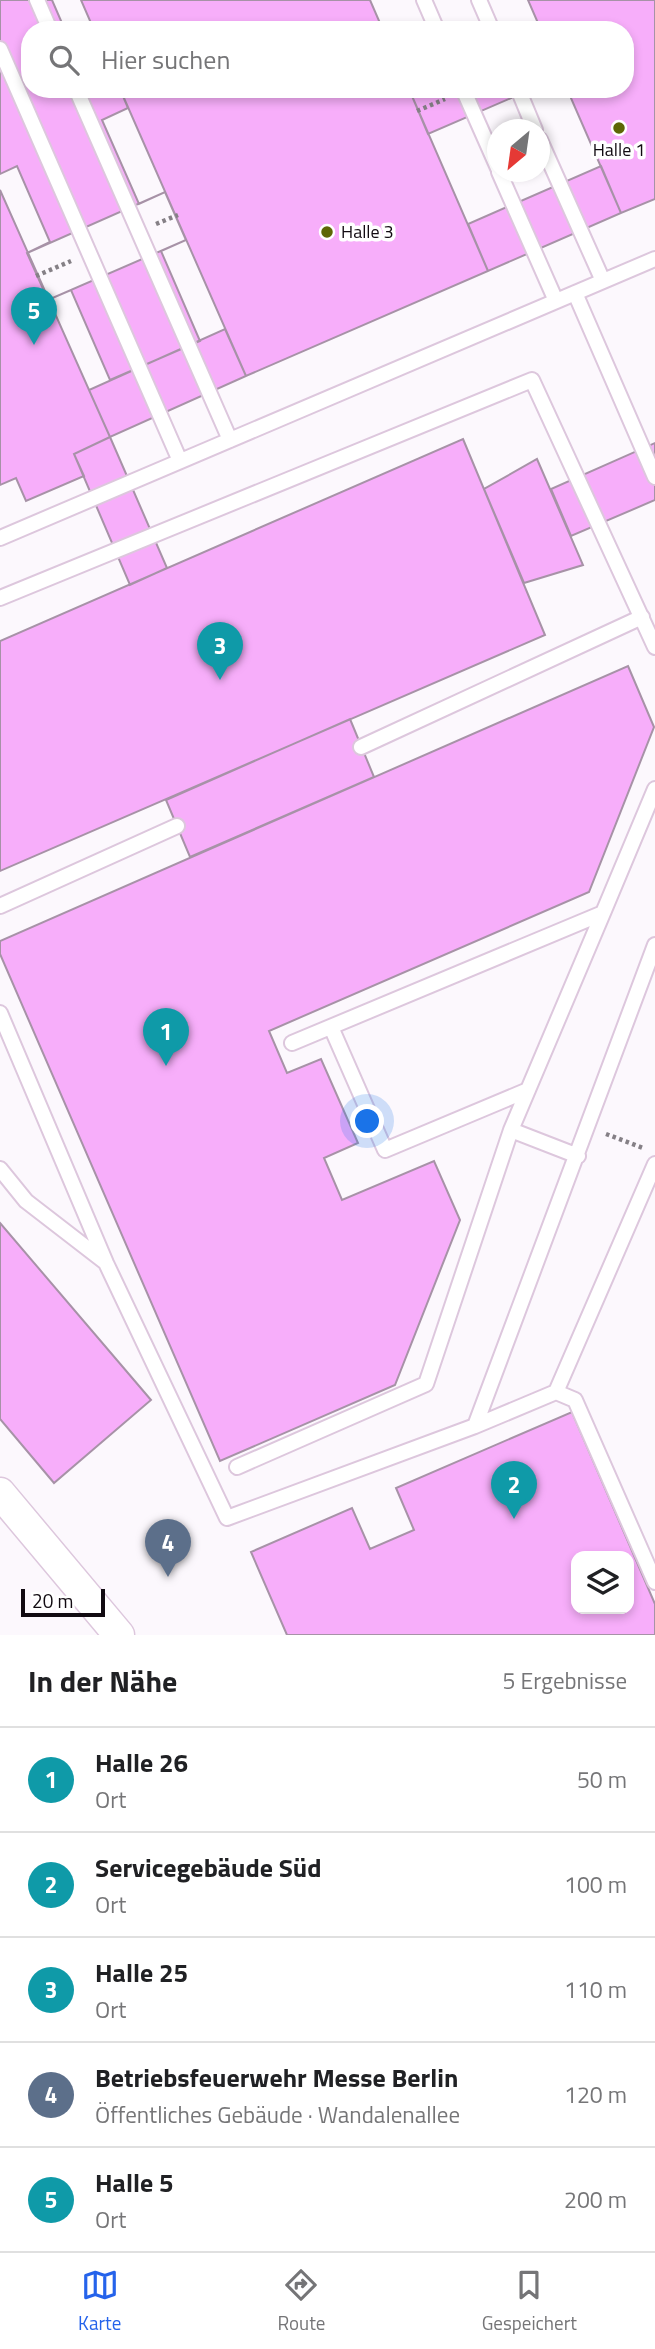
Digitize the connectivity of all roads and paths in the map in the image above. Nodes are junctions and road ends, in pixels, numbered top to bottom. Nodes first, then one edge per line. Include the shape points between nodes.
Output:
1 (37, 0) edge
2 (424, 0) edge
3 (480, 0) edge
4 (46, 21) edge
5 (433, 21) edge
6 (488, 21) edge
7 (0, 49) edge
8 (21, 97) edge
9 (21, 98) edge
10 (80, 98) edge
11 (446, 98) edge
12 (462, 98) edge
13 (522, 98) edge
14 (417, 111) dead end
15 (530, 119) edge
16 (487, 148) edge
17 (550, 162) edge
18 (503, 182) edge
19 (655, 259) edge
20 (603, 281) junction
21 (575, 293) junction
22 (556, 301) junction
23 (230, 440) junction
24 (180, 461) junction
25 (655, 477) edge
26 (0, 538) edge
27 (0, 598) edge
28 (642, 617) junction
29 (655, 646) edge
30 (361, 747) dead end
31 (655, 789) edge
32 (177, 827) dead end
33 (0, 906) edge
34 (603, 913) junction
35 (655, 945) edge
36 (0, 1013) edge
37 (331, 1027) junction
38 (292, 1043) dead end
39 (528, 1090) junction
40 (511, 1130) junction
41 (578, 1156) junction
42 (655, 1164) edge
43 (0, 1169) edge
44 (106, 1263) junction
45 (556, 1392) junction
46 (475, 1426) junction
47 (237, 1467) dead end
48 (0, 1493) edge
49 (655, 1582) edge
50 (119, 1635) edge

1 - 4 lane
2 - 5 lane
3 - 6 lane
7 - 8 lane
9 - 24 lane
10 - 23 lane
11 - 14 path
12 - 16 lane
13 - 15 lane
17 - 20 lane
18 - 22 lane
19 - 20 lane
20 - 21 lane
21 - 22 lane
21 - 25 lane
22 - 23 lane
23 - 24 lane
24 - 26 lane
27 - 28 lane via 531,380
28 - 29 lane
28 - 30 lane
31 - 34 lane
32 - 33 lane
34 - 37 lane
34 - 39 lane
35 - 41 lane
36 - 44 lane
37 - 38 lane
37 - 39 lane via 385,1150
39 - 40 lane
40 - 41 lane
40 - 47 lane via 426,1384
41 - 46 lane
42 - 45 lane
43 - 44 lane via 26,1201
44 - 46 lane via 227,1518
45 - 46 lane
45 - 49 lane via 575,1400
48 - 50 street

